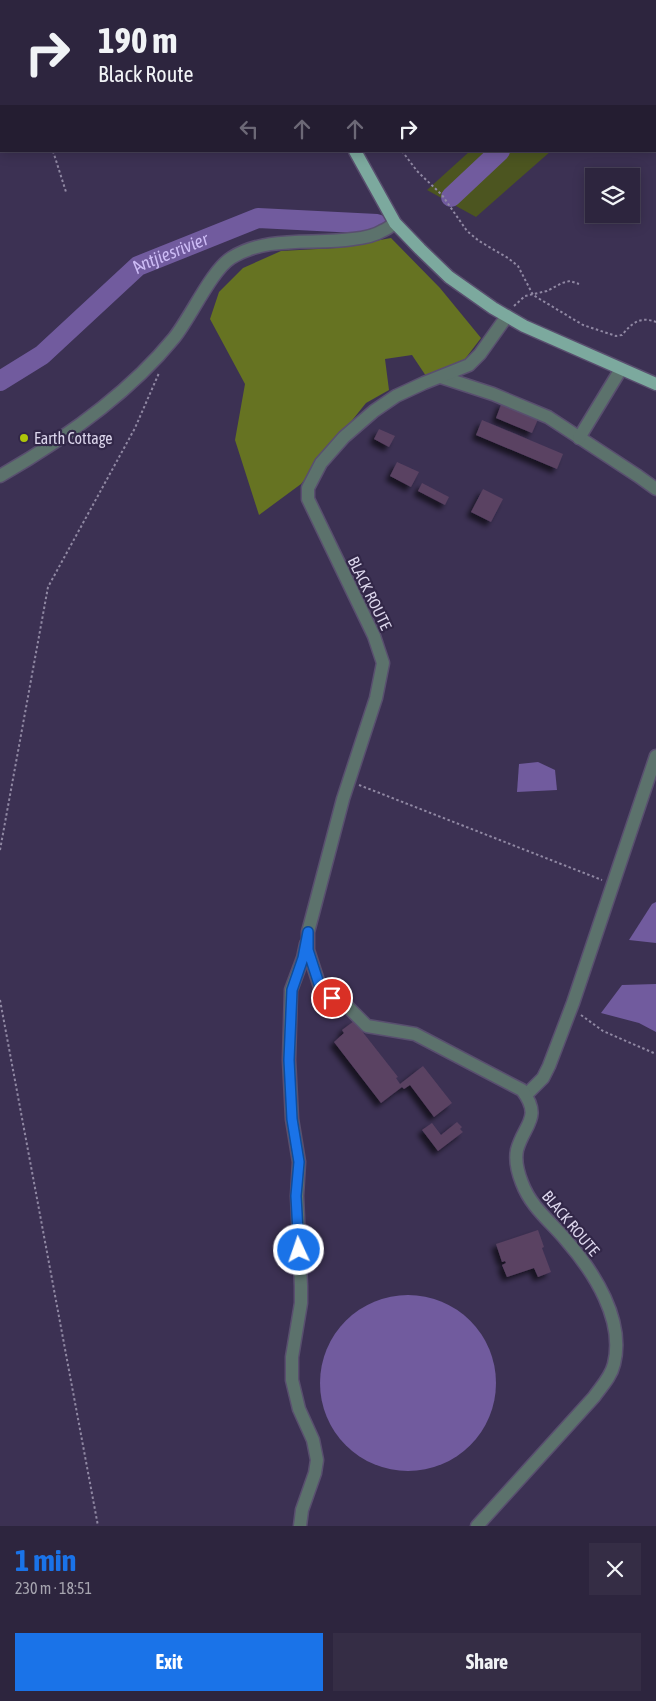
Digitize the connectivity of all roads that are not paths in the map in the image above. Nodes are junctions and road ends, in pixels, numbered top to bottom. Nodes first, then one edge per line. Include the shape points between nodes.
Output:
1 (356, 152) edge
2 (395, 223) junction
3 (507, 316) junction
4 (621, 369) junction
5 (441, 376) junction
6 (656, 384) edge
7 (579, 438) junction
8 (0, 476) edge
9 (656, 489) edge
10 (656, 756) edge
11 (308, 932) junction
12 (526, 1095) junction
13 (300, 1526) edge
14 (477, 1526) edge

1 - 2 main road
2 - 3 main road via 449,277
2 - 8 street via 367,237 271,244 250,248 230,258 175,336 150,365 68,432
3 - 4 main road
3 - 5 street, BLACK ROUTE via 469,365
4 - 6 main road
4 - 7 street
5 - 7 street via 539,413
5 - 11 street, BLACK ROUTE via 396,396 374,411 321,463 308,488 308,499 374,636 383,663 376,698 349,781
7 - 9 street
10 - 12 street via 573,1003 543,1078
11 - 12 street, BLACK ROUTE via 308,950 320,987 367,1026 415,1034
11 - 13 street, BLACK ROUTE via 292,990 289,1060 292,1119 299,1162 296,1196 301,1286 292,1380 317,1460
12 - 14 street, BLACK ROUTE via 532,1110 517,1150 522,1184 532,1203 594,1276 610,1312 616,1339 614,1364 594,1397

